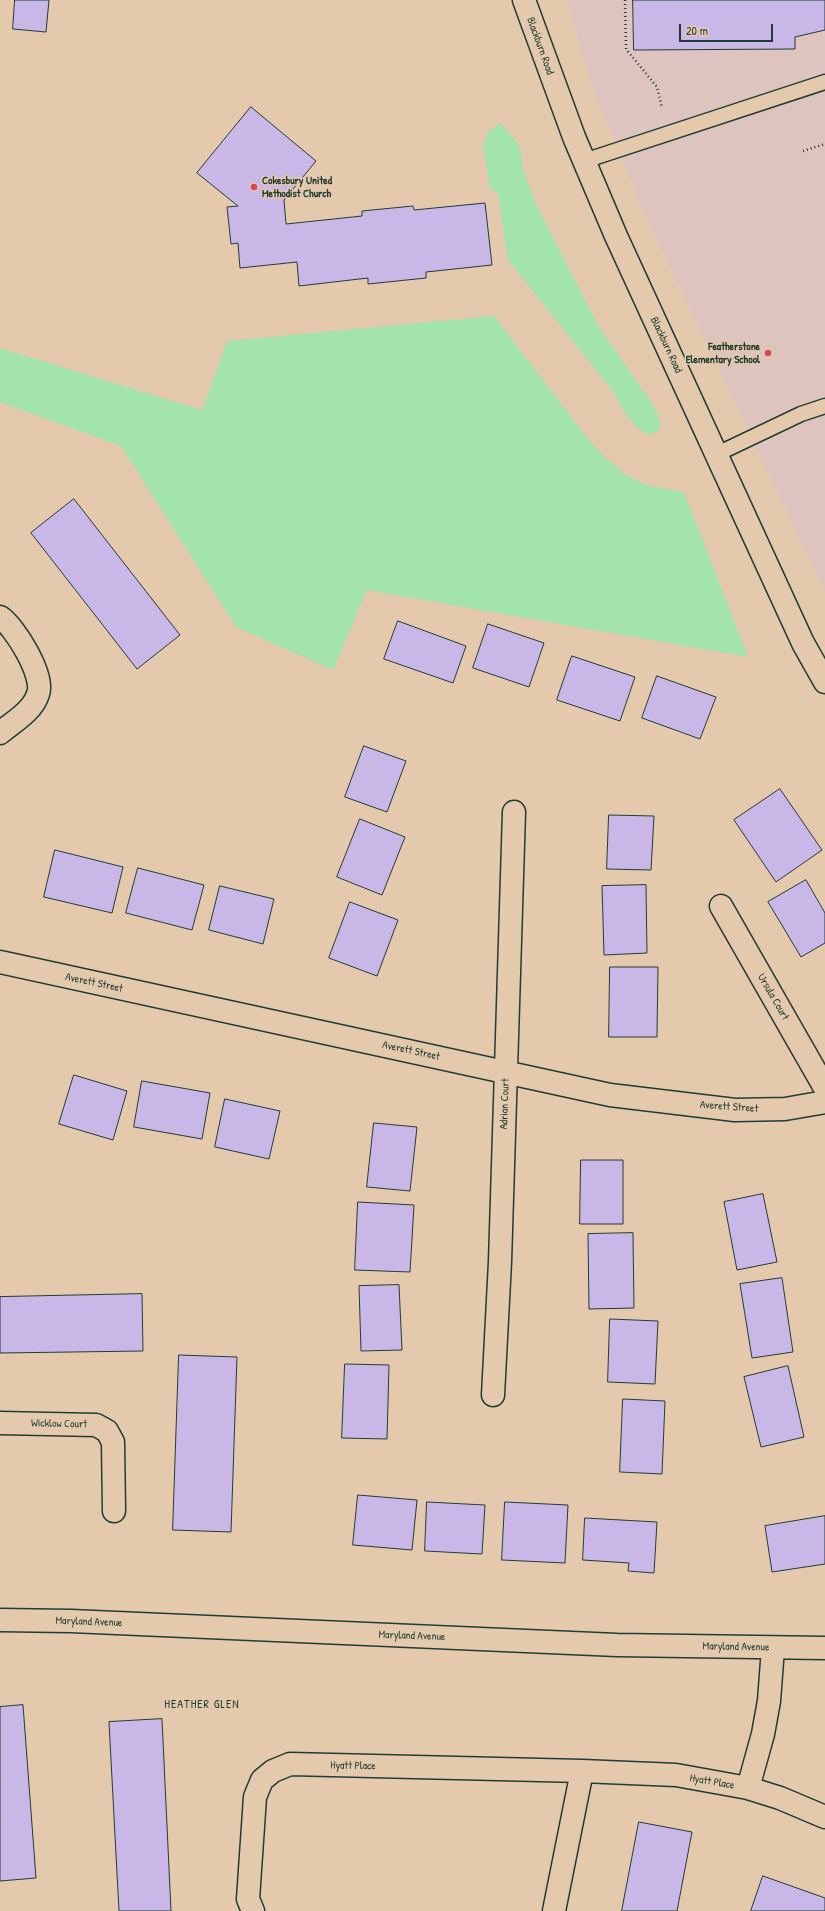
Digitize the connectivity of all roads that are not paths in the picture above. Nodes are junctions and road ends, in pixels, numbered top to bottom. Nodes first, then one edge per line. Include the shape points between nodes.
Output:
1 (524, 0) edge
2 (825, 82) edge
3 (584, 161) junction
4 (825, 406) edge
5 (717, 454) junction
6 (0, 617) edge
7 (825, 682) edge
8 (0, 733) edge
9 (514, 812) dead end
10 (721, 906) dead end
11 (0, 962) edge
12 (506, 1072) junction
13 (825, 1088) edge
14 (825, 1102) edge
15 (493, 1396) dead end
16 (0, 1423) edge
17 (114, 1511) dead end
18 (0, 1620) edge
19 (774, 1648) junction
20 (825, 1648) edge
21 (582, 1771) junction
22 (748, 1788) junction
23 (825, 1817) edge
24 (252, 1911) edge
25 (554, 1911) edge

1 - 3 street, Blackburn Road
2 - 3 lane
3 - 5 street, Blackburn Road
4 - 5 lane via 801,414
5 - 7 street, Blackburn Road via 803,643
6 - 8 street via 7,622 32,660 39,693 31,707
9 - 12 street, Adrian Court
10 - 13 street, Ursula Court
11 - 12 street, Averett Street
12 - 14 street, Averett Street via 610,1094 735,1110 785,1109
12 - 15 street, Adrian Court
16 - 17 street, Wicklow Court via 96,1425 107,1431 113,1442
18 - 19 street, Maryland Avenue via 617,1645
19 - 20 street, Maryland Avenue
19 - 22 street, Hyatt Place via 763,1734
21 - 22 street, Hyatt Place via 676,1775
21 - 24 street, Hyatt Place via 290,1764 273,1771 262,1780 255,1797 248,1899
21 - 25 street
22 - 23 street

